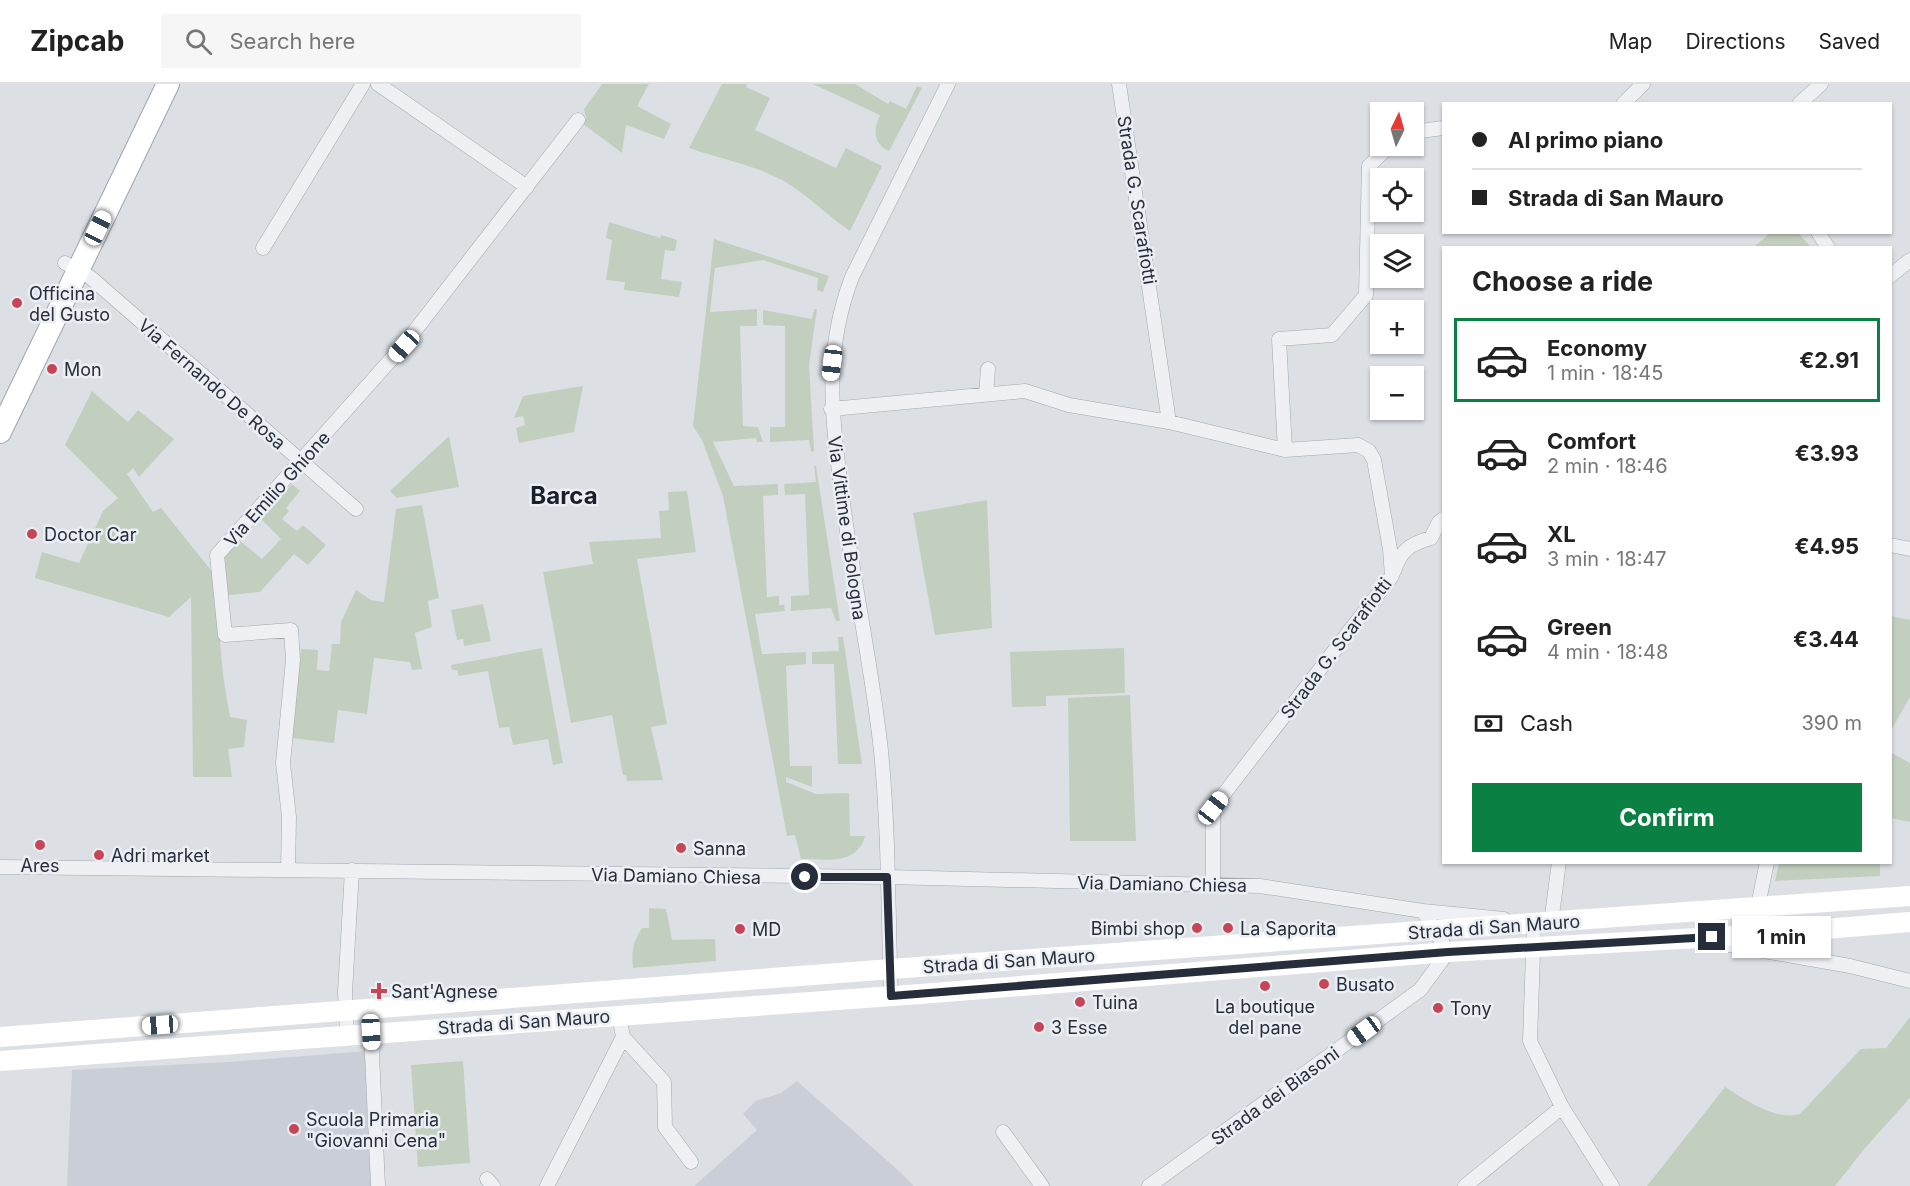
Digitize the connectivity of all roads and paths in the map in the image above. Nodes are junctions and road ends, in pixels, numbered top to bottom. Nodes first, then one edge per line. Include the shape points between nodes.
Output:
1 (152, 84) edge
2 (168, 84) edge
3 (363, 84) edge
4 (378, 84) edge
5 (948, 84) edge
6 (1119, 84) edge
7 (1643, 84) edge
8 (1821, 84) edge
9 (1625, 102) edge
10 (1801, 102) edge
11 (578, 120) dead end
12 (1442, 128) edge
13 (1424, 131) edge
14 (1379, 156) edge
15 (527, 187) junction
16 (263, 248) dead end
17 (1910, 260) edge
18 (72, 266) junction
19 (1892, 274) edge
20 (988, 369) dead end
21 (986, 394) junction
22 (0, 397) edge
23 (831, 409) junction
24 (1169, 422) junction
25 (0, 432) edge
26 (1285, 450) junction
27 (301, 463) junction
28 (356, 509) dead end
29 (1442, 520) edge
30 (1892, 545) edge
31 (1910, 549) edge
32 (1392, 576) junction
33 (1558, 864) edge
34 (1767, 864) edge
35 (0, 867) edge
36 (288, 870) junction
37 (352, 870) junction
38 (887, 877) junction
39 (1213, 886) junction
40 (1910, 896) edge
41 (1758, 908) junction
42 (1423, 911) junction
43 (1910, 922) edge
44 (1542, 923) junction
45 (1434, 931) junction
46 (1752, 935) junction
47 (1692, 938) junction
48 (1533, 947) junction
49 (1448, 952) junction
50 (890, 969) junction
51 (1910, 981) edge
52 (891, 996) junction
53 (345, 1011) junction
54 (620, 1015) junction
55 (371, 1032) junction
56 (347, 1034) junction
57 (0, 1037) edge
58 (623, 1037) junction
59 (0, 1061) edge
60 (1562, 1107) junction
61 (1003, 1132) dead end
62 (691, 1162) dead end
63 (378, 1186) edge
64 (547, 1186) edge
65 (1042, 1186) edge
66 (1149, 1186) edge
67 (1465, 1186) edge
68 (1612, 1186) edge

1 - 18 main road
2 - 18 main road
3 - 16 street
4 - 15 street
5 - 23 street, Via Vittime di Bologna via 857,264 841,304 830,379
6 - 24 street, Strada G. Scarafiotti
7 - 9 street
8 - 10 street
11 - 15 street, Via Emilio Ghione
12 - 13 street
14 - 26 street via 1369,166 1366,295 1332,334 1279,339
15 - 27 street, Via Emilio Ghione via 404,346
17 - 19 street
18 - 22 main road
18 - 25 main road
18 - 27 street, Via Fernando De Rosa
20 - 21 street
21 - 23 street, Strada G. Scarafiotti
21 - 24 street, Strada G. Scarafiotti via 1025,391 1070,405
23 - 38 street, Via Vittime di Bologna via 881,750
24 - 26 street, Strada G. Scarafiotti
26 - 32 street, Strada G. Scarafiotti via 1358,445 1369,451 1374,460
27 - 28 street, Via Fernando De Rosa
27 - 36 street, Via Emilio Ghione via 217,555 225,635 291,630 293,660 283,763 289,817
29 - 32 street via 1431,538 1400,554
30 - 31 street
32 - 39 street, Strada G. Scarafiotti via 1213,808
33 - 44 street
34 - 41 street
35 - 36 street, Via Damiano Chiesa
36 - 37 street, Via Damiano Chiesa
37 - 38 street, Via Damiano Chiesa
37 - 53 street
38 - 39 street, Via Damiano Chiesa
38 - 50 street, Via Vittime di Bologna
39 - 42 street, Via Damiano Chiesa via 1260,886
40 - 41 main road, Strada di San Mauro
41 - 44 main road, Strada di San Mauro
41 - 46 street
42 - 44 street, Via Damiano Chiesa
42 - 45 street
43 - 46 main road, Strada di San Mauro
44 - 45 main road, Strada di San Mauro
44 - 48 street
45 - 49 street
45 - 50 main road, Strada di San Mauro
46 - 47 main road, Strada di San Mauro
47 - 48 main road, Strada di San Mauro
47 - 51 street via 1850,966
48 - 49 main road, Strada di San Mauro
48 - 60 street via 1530,1041
49 - 52 main road, Strada di San Mauro
49 - 66 street, Strada dei Biasoni via 1420,990
50 - 52 street, Via Vittime di Bologna
50 - 53 main road, Strada di San Mauro
52 - 54 main road, Strada di San Mauro
53 - 56 street
53 - 57 main road, Strada di San Mauro
54 - 55 main road, Strada di San Mauro
54 - 58 street
55 - 56 main road, Strada di San Mauro
55 - 63 street
56 - 59 main road, Strada di San Mauro
58 - 62 street via 664,1082 665,1127
58 - 64 street
60 - 67 street
60 - 68 street
61 - 65 street

